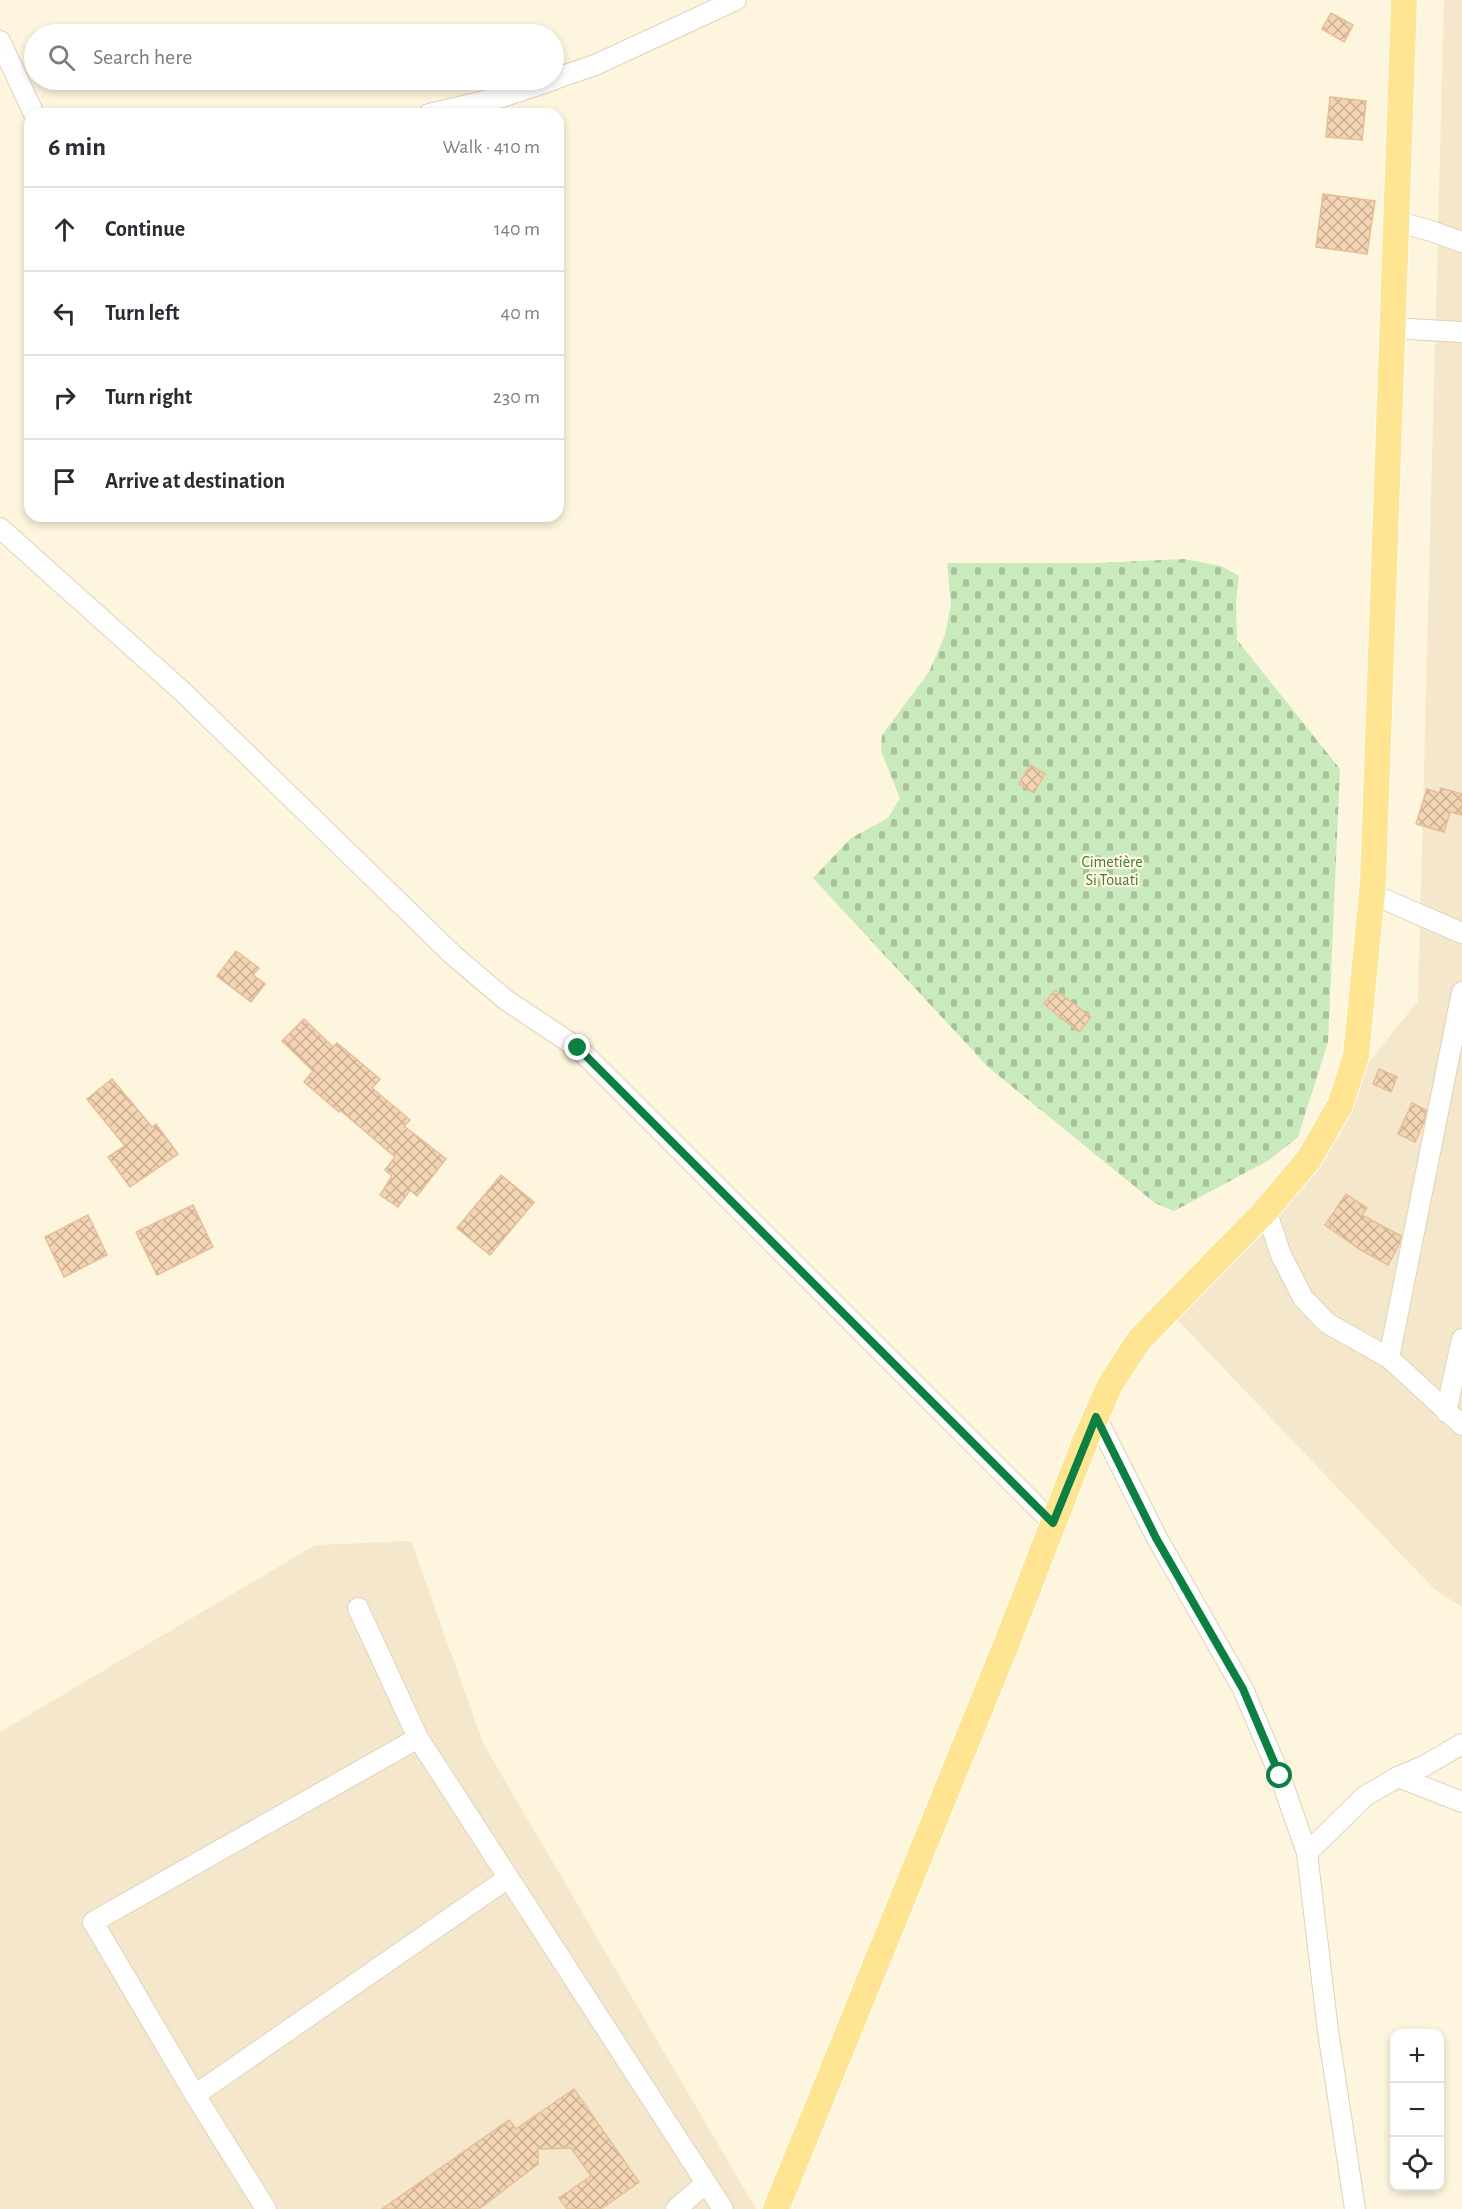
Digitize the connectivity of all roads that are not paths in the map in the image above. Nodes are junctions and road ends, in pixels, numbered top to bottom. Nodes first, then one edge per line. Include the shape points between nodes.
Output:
1 (736, 0) edge
2 (1404, 0) edge
3 (0, 41) edge
4 (564, 75) edge
5 (522, 90) edge
6 (31, 108) edge
7 (455, 108) edge
8 (1396, 222) junction
9 (1462, 242) edge
10 (1392, 328) junction
11 (1462, 332) edge
12 (0, 528) edge
13 (1372, 894) junction
14 (1462, 933) edge
15 (1462, 992) edge
16 (1266, 1210) junction
17 (1462, 1339) edge
18 (1389, 1358) junction
19 (1446, 1412) junction
20 (1096, 1417) junction
21 (1462, 1425) edge
22 (1053, 1523) junction
23 (358, 1608) dead end
24 (418, 1738) junction
25 (1462, 1744) edge
26 (1398, 1777) junction
27 (1462, 1802) edge
28 (1306, 1853) junction
29 (508, 1878) junction
30 (195, 2095) junction
31 (706, 2183) junction
32 (266, 2209) edge
33 (676, 2209) edge
34 (723, 2209) edge
35 (776, 2209) edge
36 (1355, 2209) edge

1 - 4 street
2 - 8 main road
3 - 6 street
5 - 7 street
8 - 9 street
8 - 10 main road
10 - 11 street
10 - 13 main road
12 - 22 street via 184,693 453,955 506,1000 578,1048
13 - 14 street
13 - 16 main road via 1356,1056 1340,1105 1309,1159
15 - 18 street
16 - 18 street via 1281,1255 1303,1298 1328,1323
16 - 20 main road via 1139,1340 1110,1385
17 - 19 street
18 - 19 street
19 - 21 street
20 - 22 main road
20 - 28 street via 1156,1538 1243,1689 1280,1776
22 - 35 main road
23 - 24 street
24 - 29 street
24 - 30 street via 93,1922
25 - 26 street
26 - 27 street
26 - 28 street via 1365,1796
28 - 36 street
29 - 30 street
29 - 31 street
30 - 32 street
31 - 33 street
31 - 34 street

